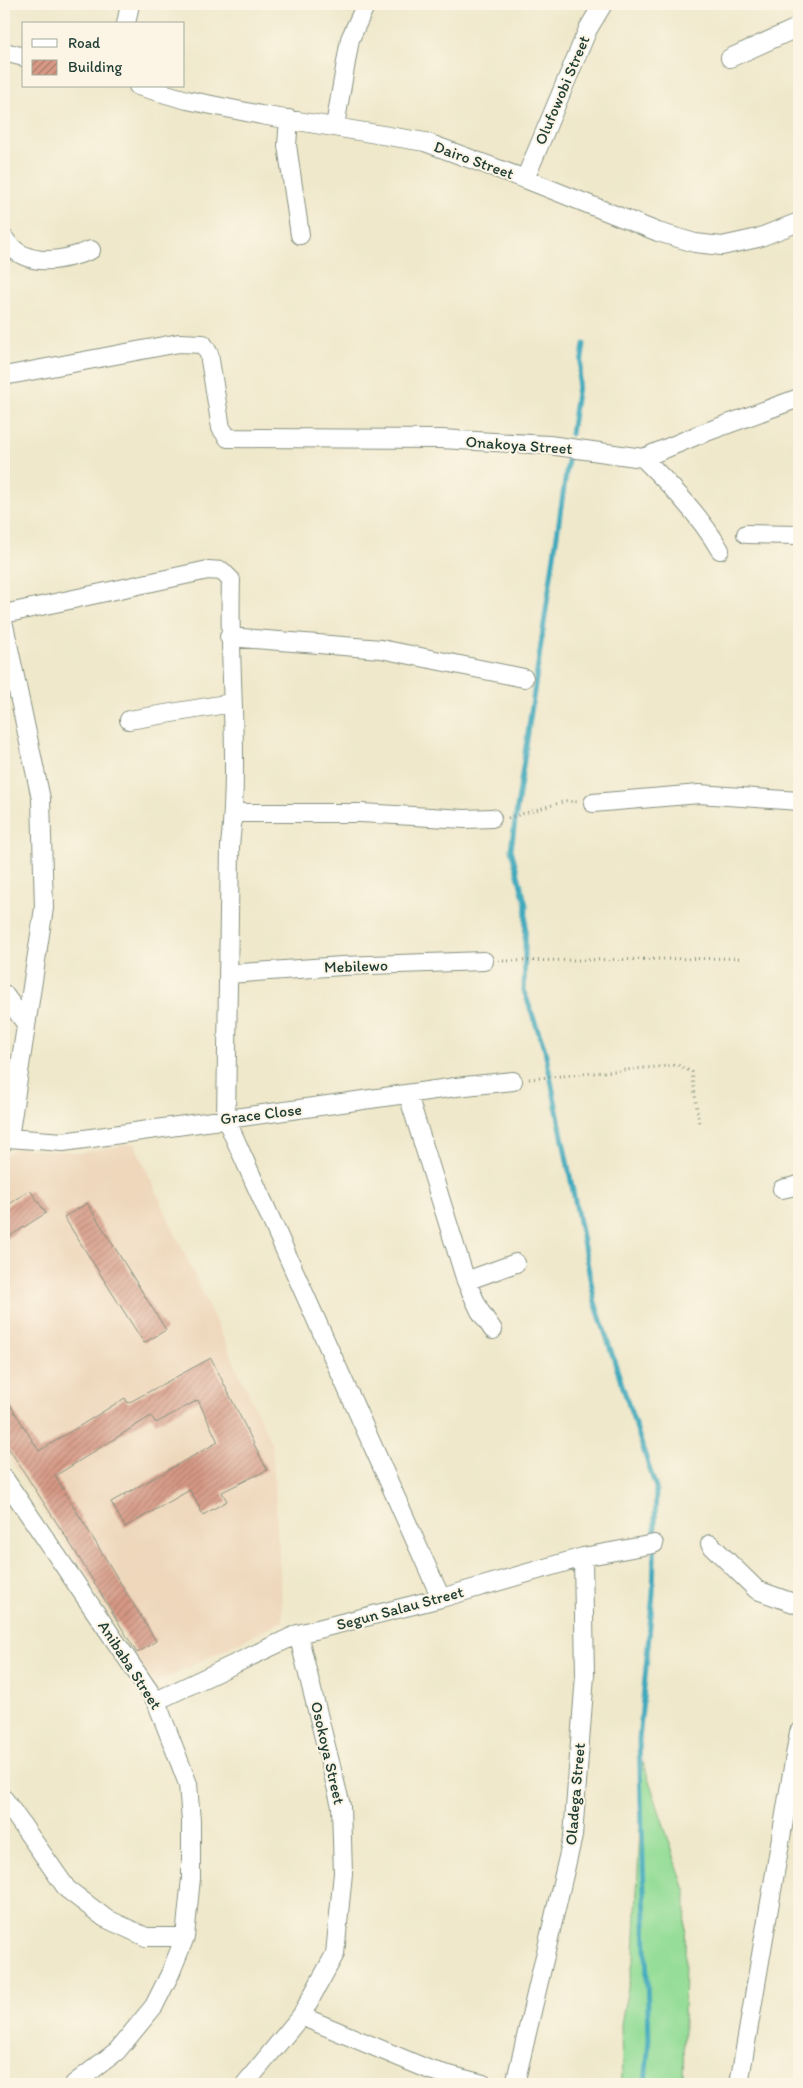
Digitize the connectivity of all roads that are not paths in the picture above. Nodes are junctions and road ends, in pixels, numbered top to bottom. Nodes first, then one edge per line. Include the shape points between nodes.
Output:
1 (130, 4) edge
2 (366, 4) edge
3 (603, 4) edge
4 (126, 22) edge
5 (799, 26) edge
6 (4, 52) edge
7 (22, 56) edge
8 (730, 58) dead end
9 (145, 88) edge
10 (289, 119) junction
11 (334, 126) junction
12 (525, 179) junction
13 (799, 222) edge
14 (300, 235) dead end
15 (4, 238) edge
16 (91, 250) dead end
17 (4, 376) edge
18 (799, 398) edge
19 (643, 458) junction
20 (746, 534) dead end
21 (799, 535) edge
22 (720, 550) dead end
23 (4, 614) edge
24 (4, 625) edge
25 (229, 637) junction
26 (524, 678) dead end
27 (232, 703) junction
28 (129, 720) dead end
29 (799, 801) edge
30 (592, 803) road end
31 (234, 813) junction
32 (492, 818) dead end
33 (484, 962) dead end
34 (228, 974) junction
35 (4, 994) edge
36 (26, 1024) junction
37 (513, 1081) dead end
38 (408, 1095) junction
39 (226, 1119) junction
40 (7, 1140) edge
41 (799, 1185) edge
42 (782, 1189) dead end
43 (516, 1263) dead end
44 (466, 1281) junction
45 (493, 1330) dead end
46 (4, 1478) edge
47 (654, 1544) dead end
48 (710, 1544) dead end
49 (583, 1557) junction
50 (441, 1598) junction
51 (799, 1605) edge
52 (298, 1634) junction
53 (156, 1701) junction
54 (799, 1732) edge
55 (4, 1799) edge
56 (185, 1937) junction
57 (301, 2016) junction
58 (74, 2084) edge
59 (245, 2084) edge
60 (483, 2084) edge
61 (515, 2084) edge
62 (739, 2084) edge

1 - 4 street
2 - 11 street via 350,39
3 - 12 street, Olufowobi Street via 588,29
5 - 8 street
6 - 7 street
9 - 10 street, Dairo Street via 187,100
10 - 11 street, Dairo Street
10 - 14 street via 287,145
11 - 12 street, Dairo Street via 425,142
12 - 13 street, Dairo Street via 658,232 695,243 722,246 758,238
15 - 16 street via 12,250 33,260 67,260
17 - 19 street, Onakoya Street via 179,343 203,344 208,354 221,428 228,438 441,439 549,445
18 - 19 street
19 - 22 street via 685,500
20 - 21 street
23 - 25 street via 208,570 222,571 231,580
24 - 36 street via 41,799 44,908
25 - 26 street via 381,649
25 - 27 street
27 - 28 street
27 - 31 street
29 - 30 street via 700,794
31 - 32 street via 361,812
31 - 34 street via 230,846
33 - 34 street, Mebilewo via 342,966
34 - 39 street
35 - 36 street
36 - 40 street
37 - 38 street, Grace Close
38 - 39 street, Grace Close
38 - 44 street
39 - 40 street, Grace Close via 63,1142
39 - 50 street
41 - 42 street
43 - 44 street
44 - 45 street
46 - 53 street, Anibaba Street
47 - 49 street, Segun Salau Street
48 - 51 street via 757,1590
49 - 50 street, Segun Salau Street
49 - 61 street, Oladega Street via 585,1675 573,1836
50 - 52 street, Segun Salau Street
52 - 53 street, Segun Salau Street
52 - 57 street, Osokoya Street via 341,1806 343,1873 335,1954
53 - 56 street, Anibaba Street via 188,1784 191,1878
54 - 62 street
55 - 56 street via 68,1889 105,1918 146,1937
56 - 58 street, Anibaba Street via 154,2006 117,2051
57 - 59 street, Osokoya Street
57 - 60 street via 430,2070

